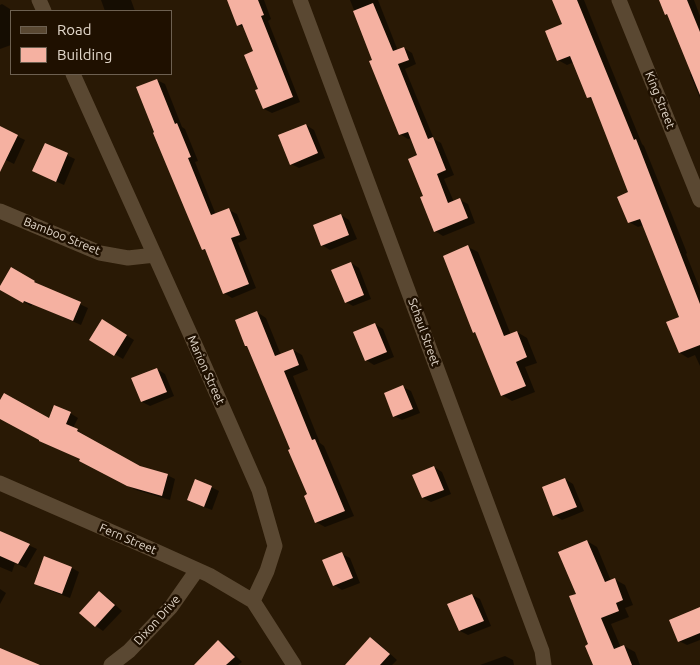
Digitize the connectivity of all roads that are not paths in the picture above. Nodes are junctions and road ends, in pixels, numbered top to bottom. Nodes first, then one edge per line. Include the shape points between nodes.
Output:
1 (300, 0) edge
2 (619, 0) edge
3 (73, 75) edge
4 (698, 190) edge
5 (0, 211) edge
6 (155, 256) junction
7 (0, 483) edge
8 (197, 570) junction
9 (253, 601) junction
10 (112, 665) edge
11 (294, 665) edge
12 (544, 665) edge

1 - 12 street, Schaul Street via 542,650
2 - 4 street, King Street
3 - 6 street, Marion Street
5 - 6 street, Bamboo Street via 100,253 128,258
6 - 9 street, Marion Street via 259,490 275,546
7 - 8 street, Fern Street
8 - 9 street, Fern Street
8 - 10 street, Dixon Drive via 171,607
9 - 11 street

